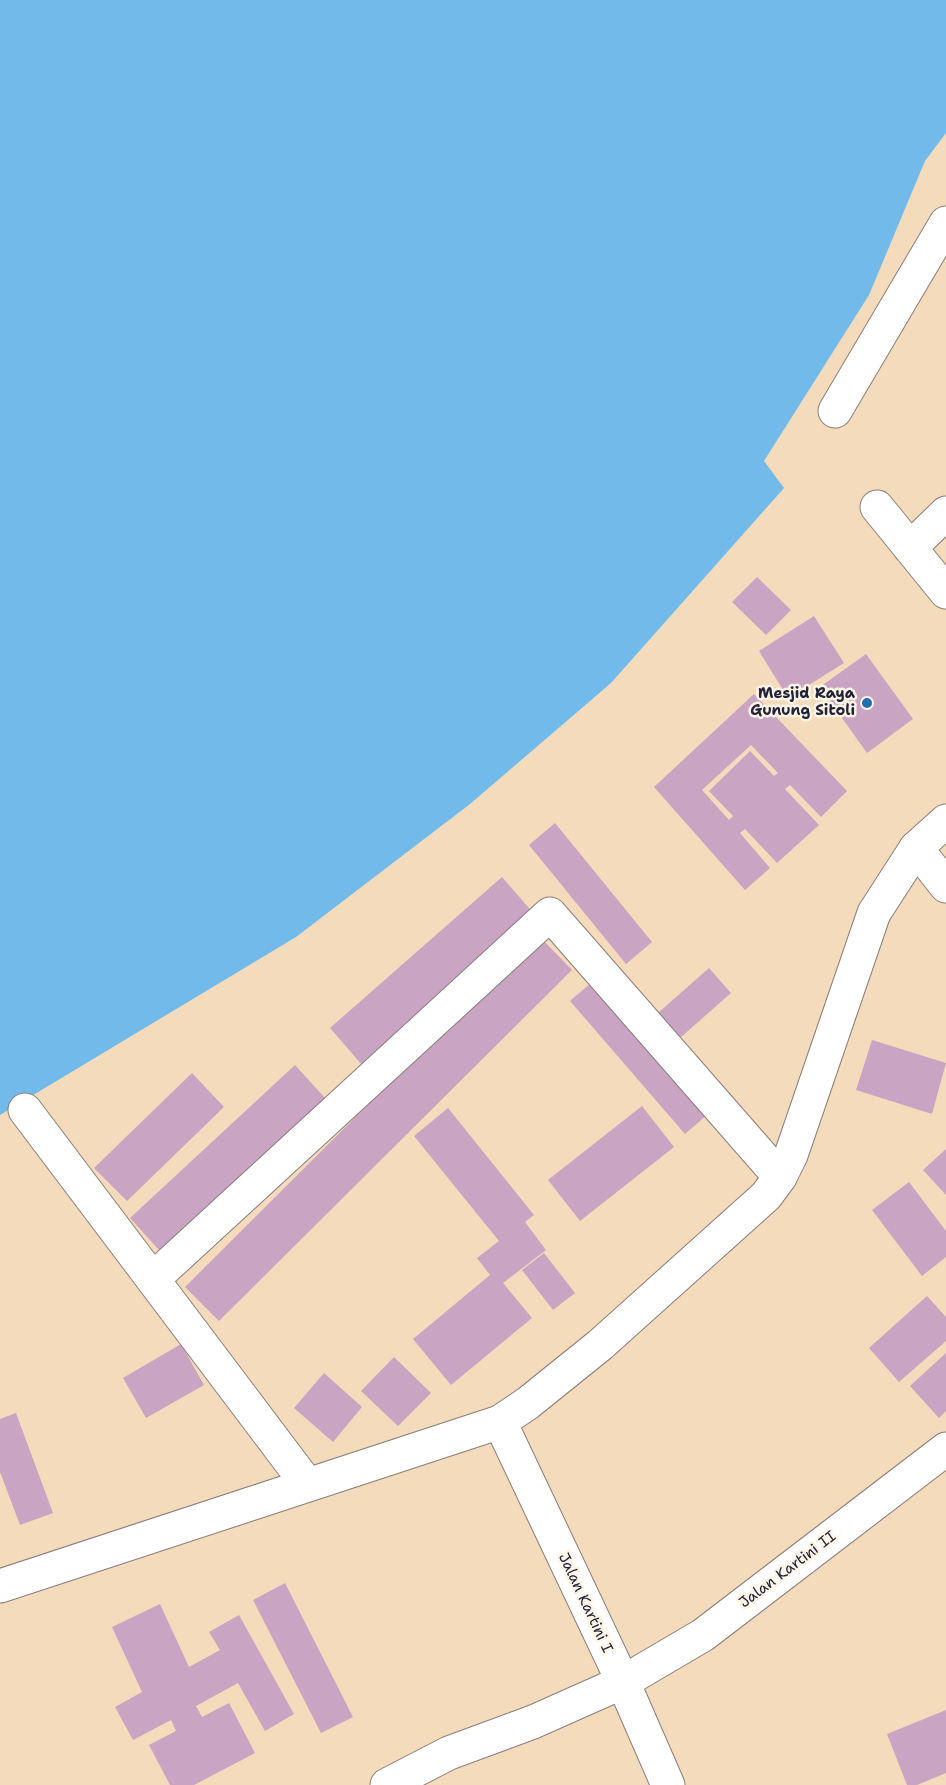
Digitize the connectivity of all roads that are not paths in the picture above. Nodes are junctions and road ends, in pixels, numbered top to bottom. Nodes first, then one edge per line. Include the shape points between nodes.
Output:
1 (946, 223) edge
2 (835, 411) dead end
3 (877, 507) dead end
4 (946, 513) edge
5 (910, 548) junction
6 (946, 592) edge
7 (946, 821) edge
8 (916, 848) junction
9 (946, 886) edge
10 (25, 1110) dead end
11 (780, 1177) junction
12 (153, 1280) junction
13 (500, 1422) junction
14 (946, 1449) edge
15 (307, 1484) junction
16 (0, 1586) edge
17 (623, 1682) junction
18 (387, 1785) edge
19 (668, 1785) edge

1 - 2 main road
3 - 5 main road
4 - 5 main road
5 - 6 main road
7 - 8 main road
8 - 9 main road
8 - 11 main road via 874,913
10 - 12 main road
11 - 12 main road via 550,915
11 - 13 main road via 766,1196 600,1345
12 - 15 main road
13 - 15 main road
13 - 17 main road, Jalan Kartini I
14 - 17 main road, Jalan Kartini II via 703,1635
15 - 16 main road
17 - 18 main road, Jalan Kartini II via 533,1722 449,1753
17 - 19 main road, Jalan Kartini I

